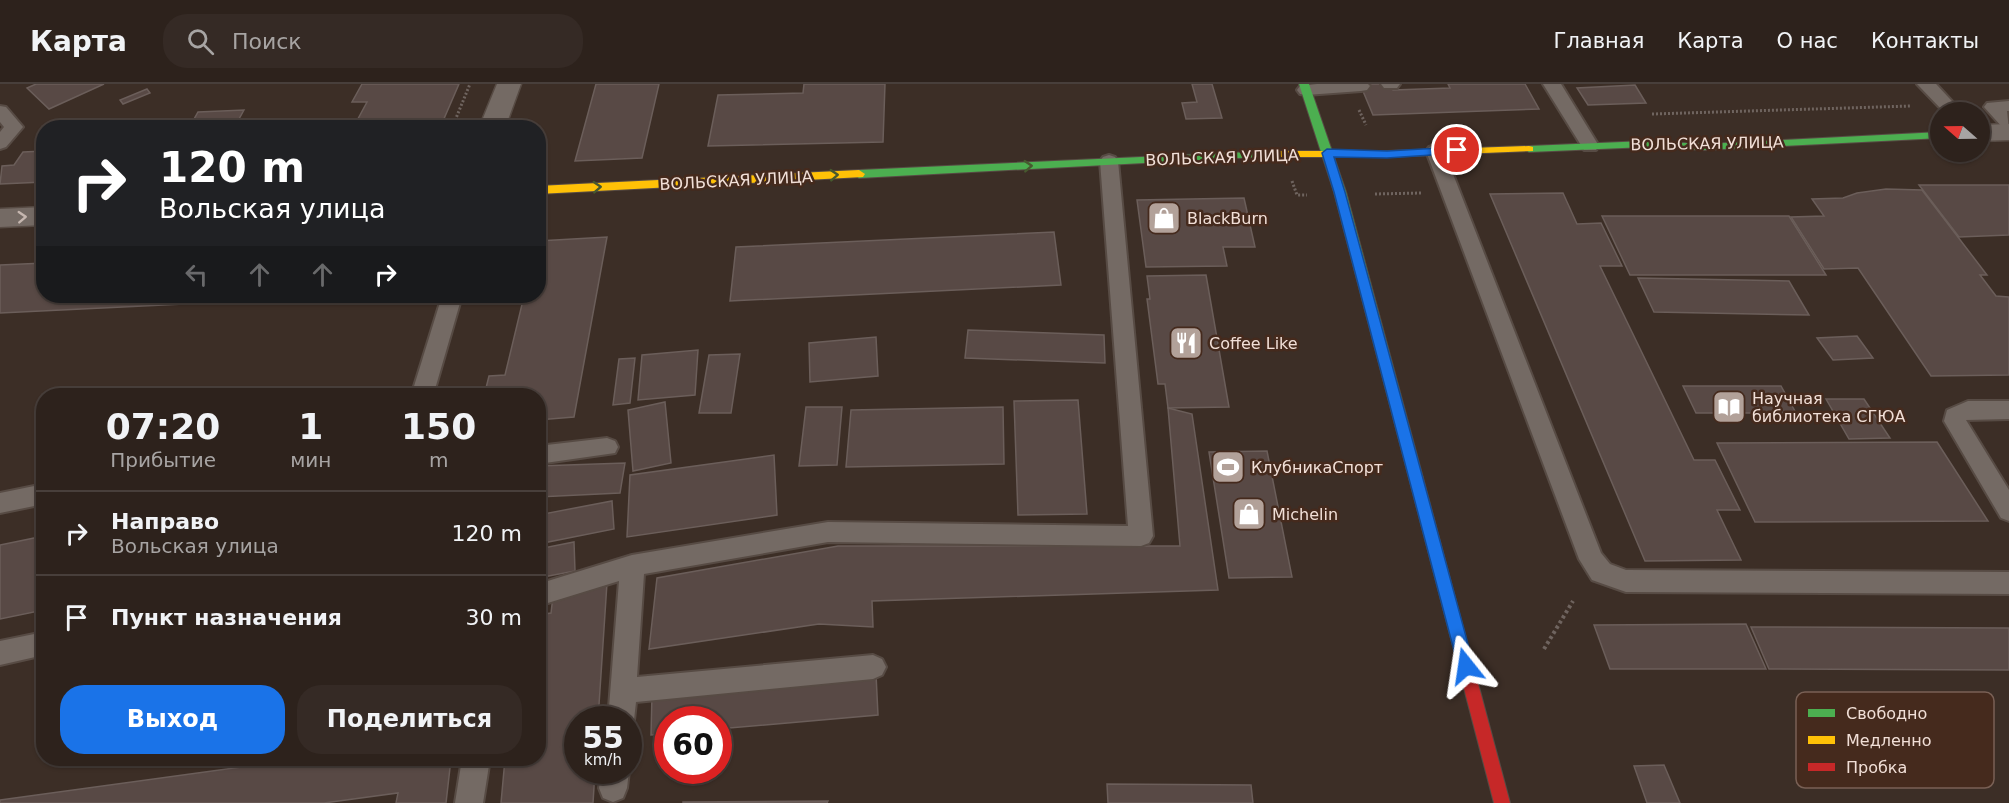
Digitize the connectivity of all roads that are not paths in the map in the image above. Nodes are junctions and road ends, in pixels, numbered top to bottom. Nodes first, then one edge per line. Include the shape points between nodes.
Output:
1 (509, 84) edge
2 (1552, 84) edge
3 (1926, 84) edge
4 (1361, 86) dead end
5 (1305, 87) edge
6 (1943, 102) edge
7 (2009, 106) edge
8 (0, 111) edge
9 (495, 120) edge
10 (2009, 124) edge
11 (2009, 132) edge
12 (1990, 133) edge
13 (1930, 136) edge
14 (0, 143) edge
15 (1590, 146) junction
16 (1435, 151) junction
17 (1327, 153) junction
18 (1109, 161) junction
19 (546, 190) edge
20 (36, 216) edge
21 (0, 218) edge
22 (450, 303) edge
23 (424, 388) edge
24 (2009, 410) edge
25 (607, 447) dead end
26 (546, 454) edge
27 (36, 495) edge
28 (0, 502) edge
29 (2009, 511) edge
30 (632, 566) junction
31 (2009, 583) edge
32 (546, 593) edge
33 (36, 646) edge
34 (0, 653) edge
35 (873, 667) dead end
36 (624, 691) junction
37 (622, 706) edge
38 (475, 766) edge
39 (469, 803) edge
40 (1502, 803) edge

1 - 9 street
2 - 15 lane
3 - 6 lane
4 - 5 lane
5 - 17 street
7 - 10 lane via 1993,107
8 - 14 lane via 14,127
11 - 12 street
13 - 15 street, ВОЛЬСКАЯ УЛИЦА via 1704,147
15 - 16 street, ВОЛЬСКАЯ УЛИЦА
16 - 17 street, ВОЛЬСКАЯ УЛИЦА
16 - 31 lane via 1591,558 1601,572 1626,581
17 - 18 street, ВОЛЬСКАЯ УЛИЦА
17 - 40 street
19 -> 18 street, ВОЛЬСКАЯ УЛИЦА
18 - 30 lane via 1141,536 828,532
21 -> 20 street
22 - 23 lane
24 - 29 lane via 1962,411 1955,421
25 - 26 lane
27 - 28 lane
30 - 32 lane
30 - 36 lane
33 - 34 lane
35 - 36 lane
36 - 37 lane
38 - 39 lane

